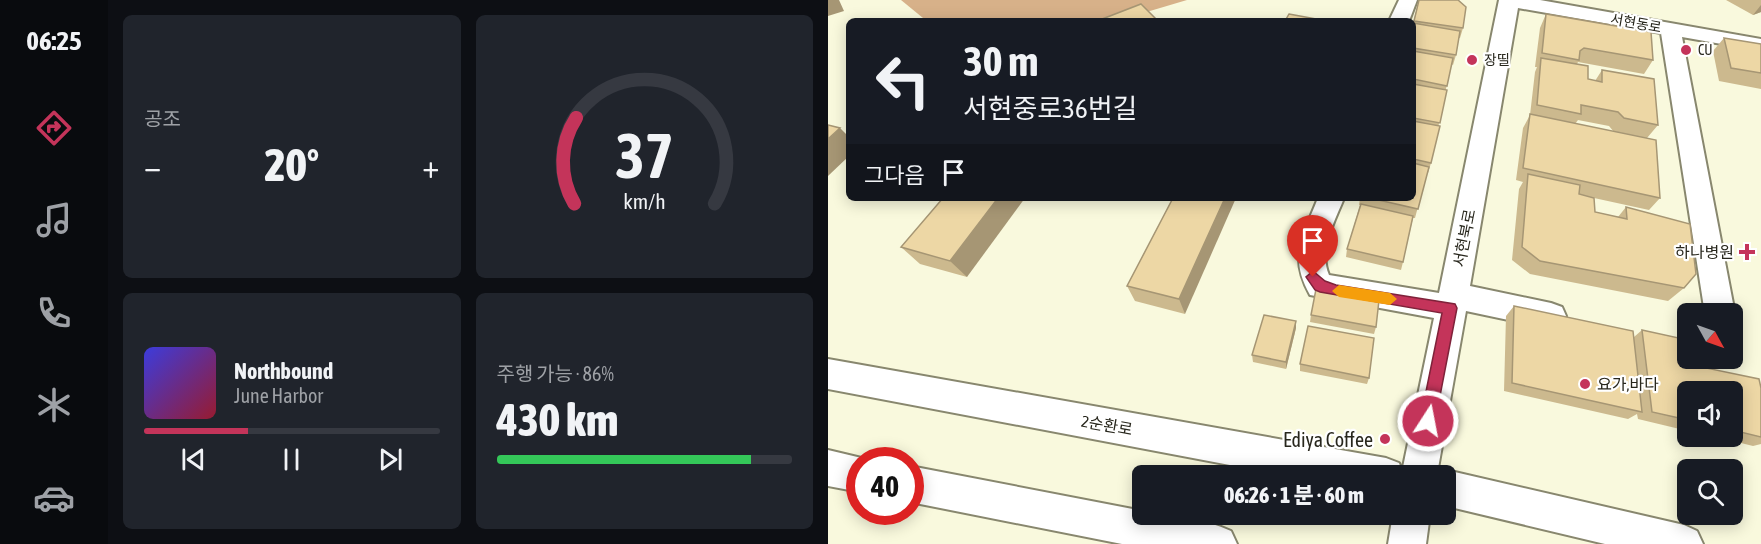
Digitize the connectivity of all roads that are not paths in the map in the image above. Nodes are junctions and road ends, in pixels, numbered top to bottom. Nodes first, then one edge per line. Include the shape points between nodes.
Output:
1 (1408, 0) edge
2 (1510, 0) edge
3 (1400, 18) edge
4 (1670, 29) junction
5 (1761, 45) edge
6 (1330, 201) edge
7 (1452, 302) junction
8 (1718, 303) edge
9 (1577, 322) edge
10 (828, 374) edge
11 (1326, 465) edge
12 (1421, 465) edge
13 (828, 468) edge
14 (846, 471) edge
15 (924, 487) edge
16 (1456, 490) edge
17 (1410, 525) edge
18 (1218, 544) edge
19 (1407, 544) edge
20 (1684, 544) edge

1 - 3 street
2 - 4 street, 서현동로
2 - 7 street, 서현북로
4 - 5 street, 서현동로
4 - 8 street
6 - 7 street via 1309,257 1313,277 1320,286
7 - 9 street
7 - 12 street, 서현북로
10 - 11 street, 2순환로
13 - 14 street
15 - 18 street
16 - 20 street
17 - 19 street

